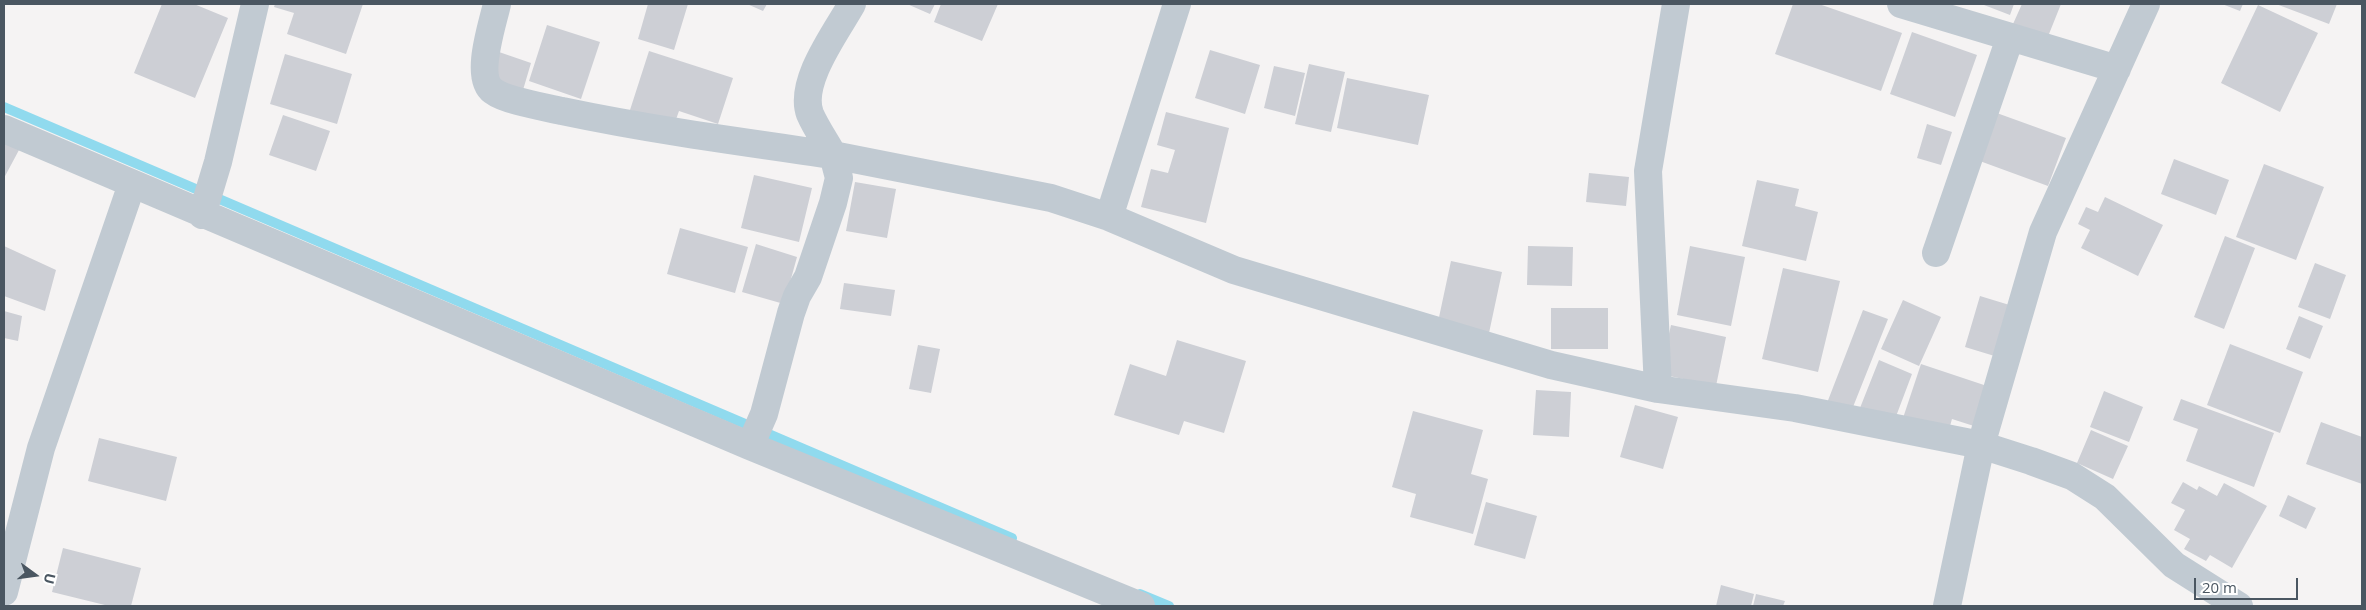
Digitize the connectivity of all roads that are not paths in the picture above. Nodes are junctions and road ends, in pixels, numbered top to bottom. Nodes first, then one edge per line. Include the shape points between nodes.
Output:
1 (255, 4) edge
2 (498, 4) edge
3 (852, 4) edge
4 (1176, 4) edge
5 (1676, 4) edge
6 (1901, 4) edge
7 (2146, 4) edge
8 (2010, 38) junction
9 (2117, 69) junction
10 (4, 129) edge
11 (833, 155) junction
12 (132, 184) junction
13 (208, 197) junction
14 (1109, 217) junction
15 (1936, 253) dead end
16 (1658, 389) junction
17 (756, 432) junction
18 (1981, 445) junction
19 (4, 592) edge
20 (1141, 606) edge
21 (1947, 606) edge
22 (2239, 606) edge

1 - 13 street
2 - 11 street via 484,66 485,81 492,91 523,103 642,128
3 - 11 street via 815,70 808,91 810,113
4 - 14 street
5 - 16 street via 1648,171
6 - 8 street
7 - 9 street
8 - 9 street
8 - 15 street
9 - 18 street via 2043,232
10 - 12 street
11 - 14 street via 1051,198
11 - 17 street via 839,178 834,202 808,277 791,313
12 - 13 street
12 - 19 street via 42,448
13 - 17 street
14 - 16 street via 1234,270 1551,365
16 - 18 street via 1795,408
17 - 20 street
18 - 21 street
18 - 22 street via 2072,476 2105,497 2174,565

